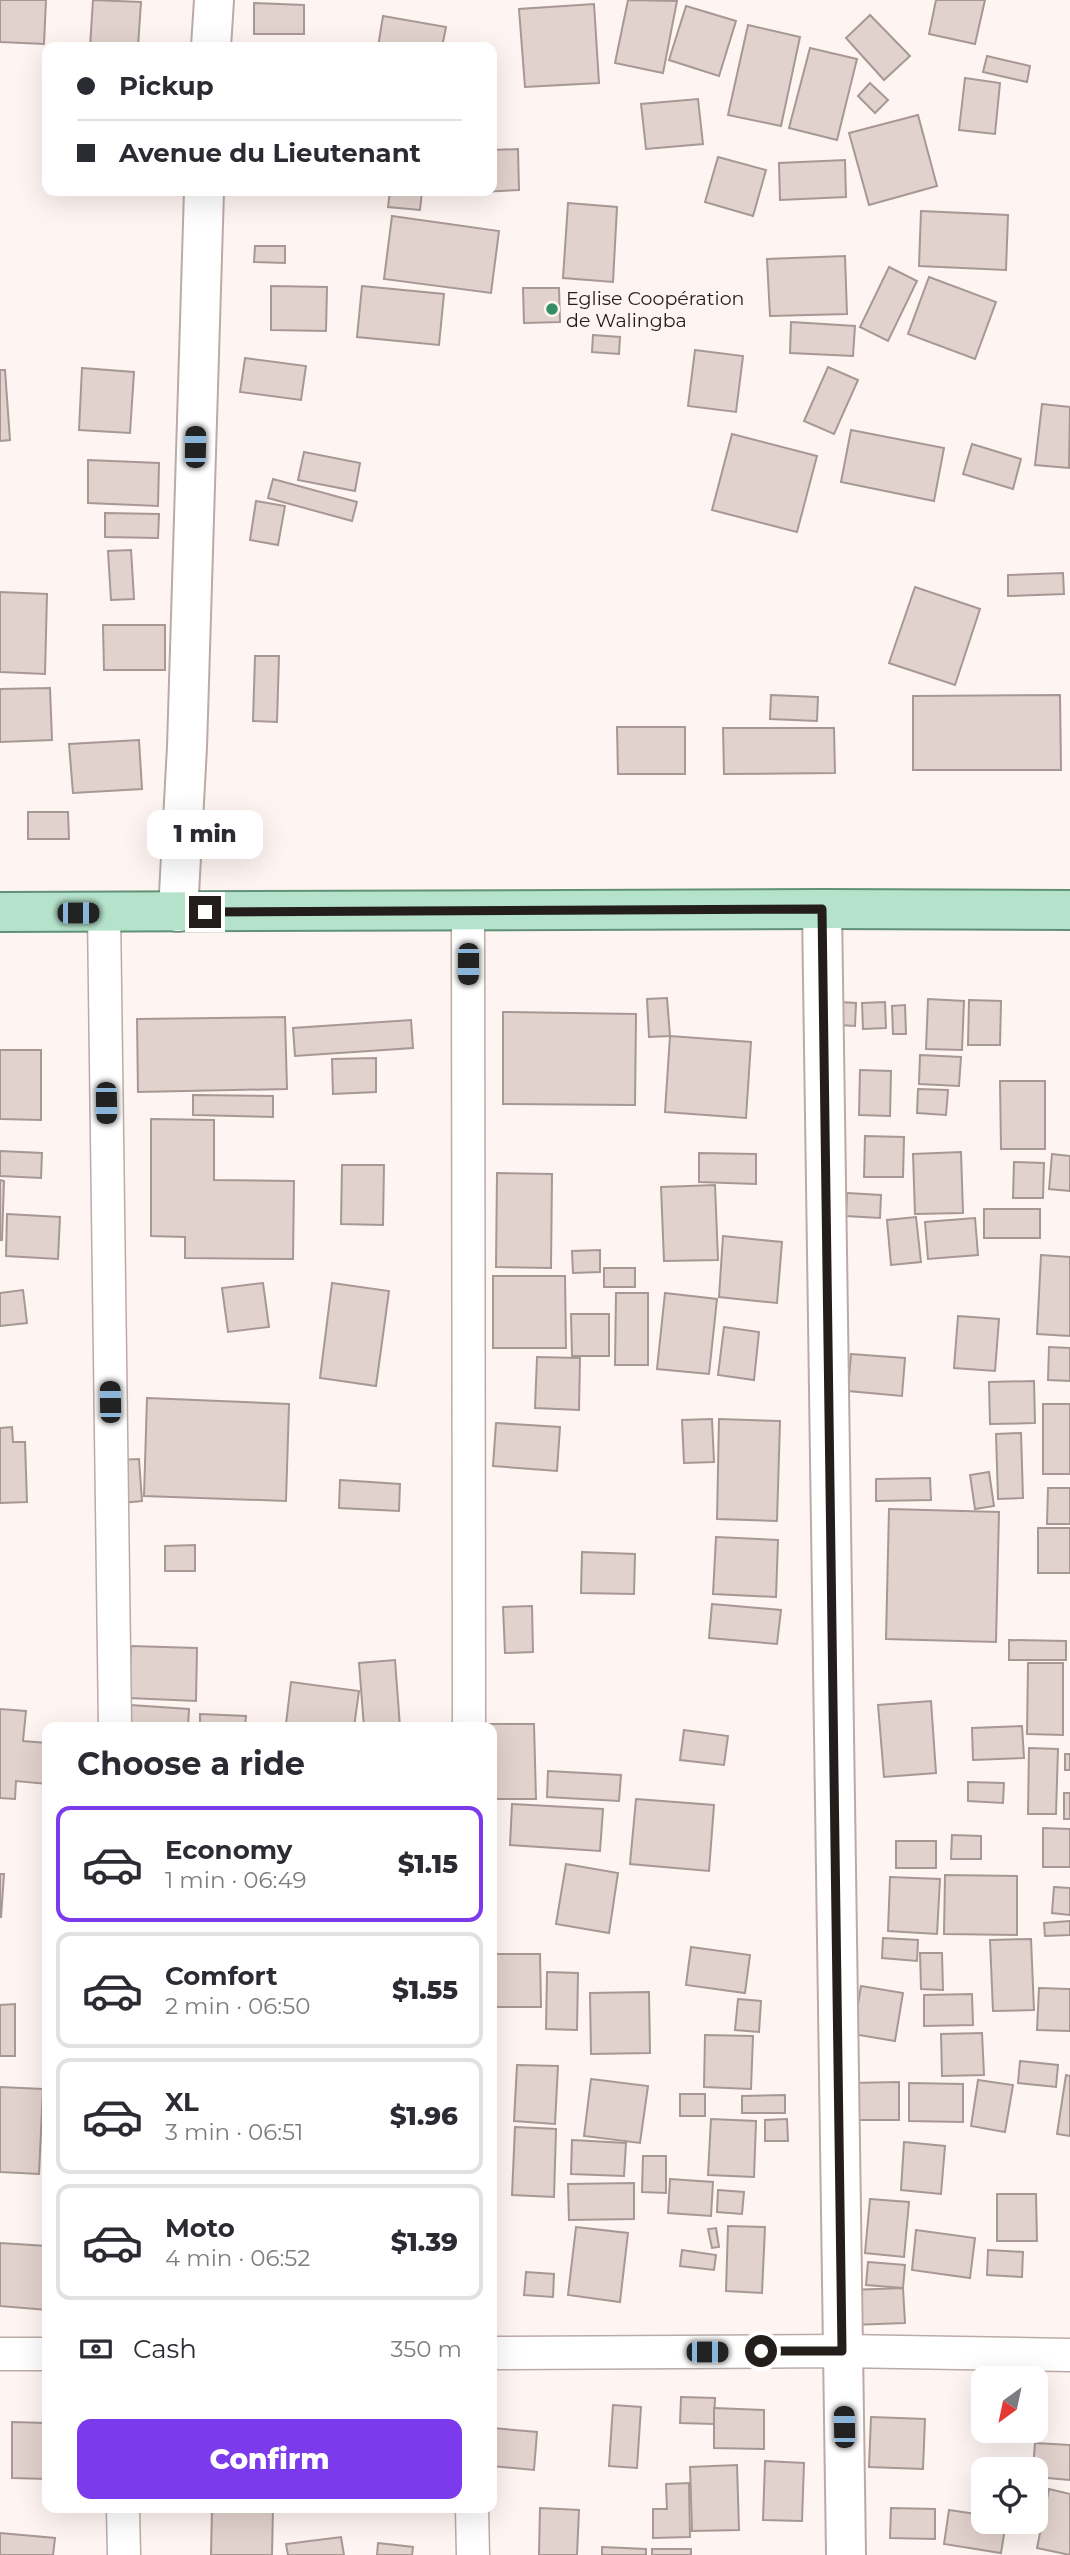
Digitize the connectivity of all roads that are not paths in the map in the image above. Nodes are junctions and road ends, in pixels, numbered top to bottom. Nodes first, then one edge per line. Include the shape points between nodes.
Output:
1 (214, 0) edge
2 (211, 42) edge
3 (204, 196) edge
4 (468, 909) junction
5 (822, 909) junction
6 (1070, 910) edge
7 (0, 912) edge
8 (178, 912) junction
9 (104, 913) junction
10 (115, 1722) edge
11 (469, 1722) edge
12 (842, 2351) junction
13 (497, 2353) edge
14 (0, 2354) edge
15 (42, 2354) edge
16 (1070, 2355) edge
17 (123, 2513) edge
18 (472, 2513) edge
19 (124, 2555) edge
20 (473, 2555) edge
21 (846, 2555) edge

1 - 2 street
3 - 8 street
4 - 5 main road
4 - 8 main road
4 - 11 street
5 - 6 main road
5 - 12 street
7 - 9 main road
8 - 9 main road
9 - 10 street
12 - 13 street
12 - 16 street
12 - 21 street
14 - 15 street
17 - 19 street
18 - 20 street

